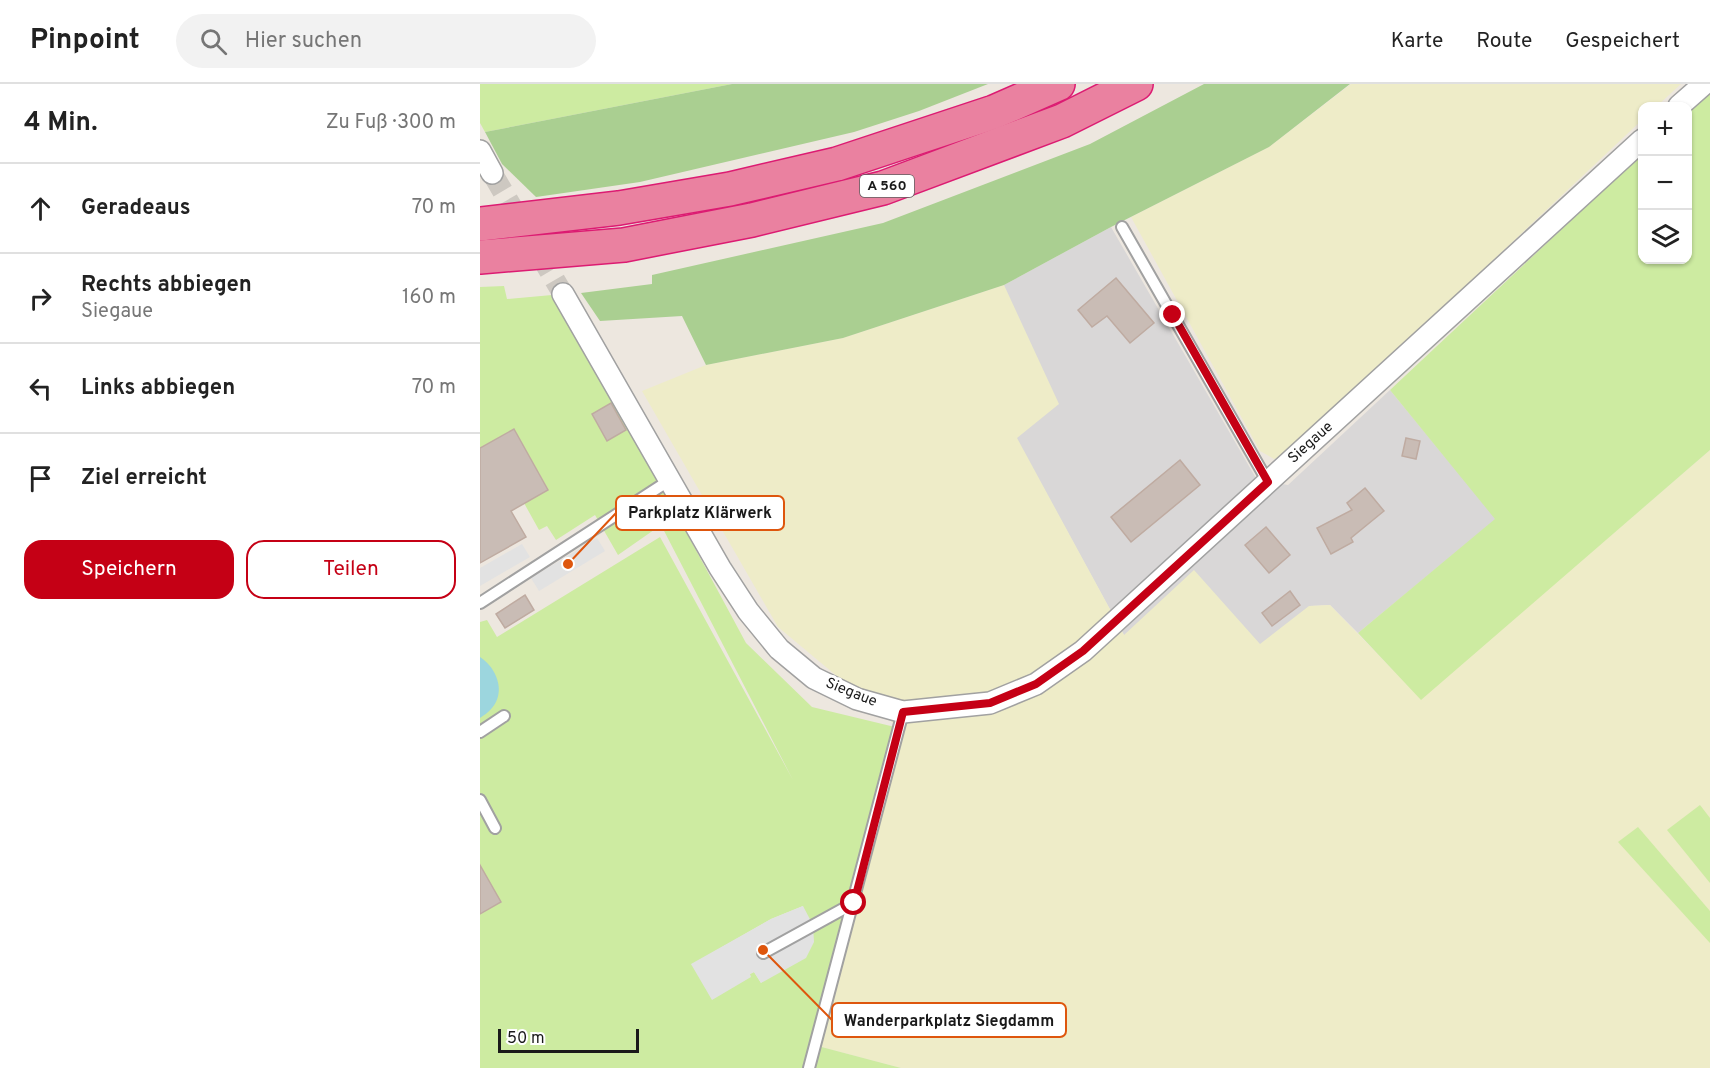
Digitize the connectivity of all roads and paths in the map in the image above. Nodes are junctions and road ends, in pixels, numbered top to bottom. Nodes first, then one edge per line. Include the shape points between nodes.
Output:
1 (1058, 84) edge
2 (1136, 84) edge
3 (1704, 84) edge
4 (1684, 102) edge
5 (1638, 144) edge
6 (480, 151) edge
7 (492, 172) tunnel mouth
8 (480, 224) edge
9 (1122, 227) dead end
10 (480, 257) edge
11 (563, 294) tunnel mouth
12 (670, 480) junction
13 (1268, 482) junction
14 (480, 603) edge
15 (903, 712) junction
16 (504, 716) dead end
17 (480, 732) edge
18 (480, 800) edge
19 (495, 828) dead end
20 (854, 903) junction
21 (763, 953) dead end
22 (809, 1068) edge

1 - 8 highway, A 560 via 994,112 837,164 730,189 619,208
2 - 10 highway, A 560 via 1062,121 883,188 752,220 624,245
3 - 4 street
5 - 13 street, Siegaue
6 - 7 street
9 - 13 lane
11 - 12 street, Siegaue
12 - 14 lane
12 - 15 street, Siegaue via 748,611 779,649 814,678 857,699
13 - 15 street, Siegaue via 1083,651 1036,684 990,703
15 - 20 lane
16 - 17 lane
18 - 19 lane
20 - 21 lane
20 - 22 lane

